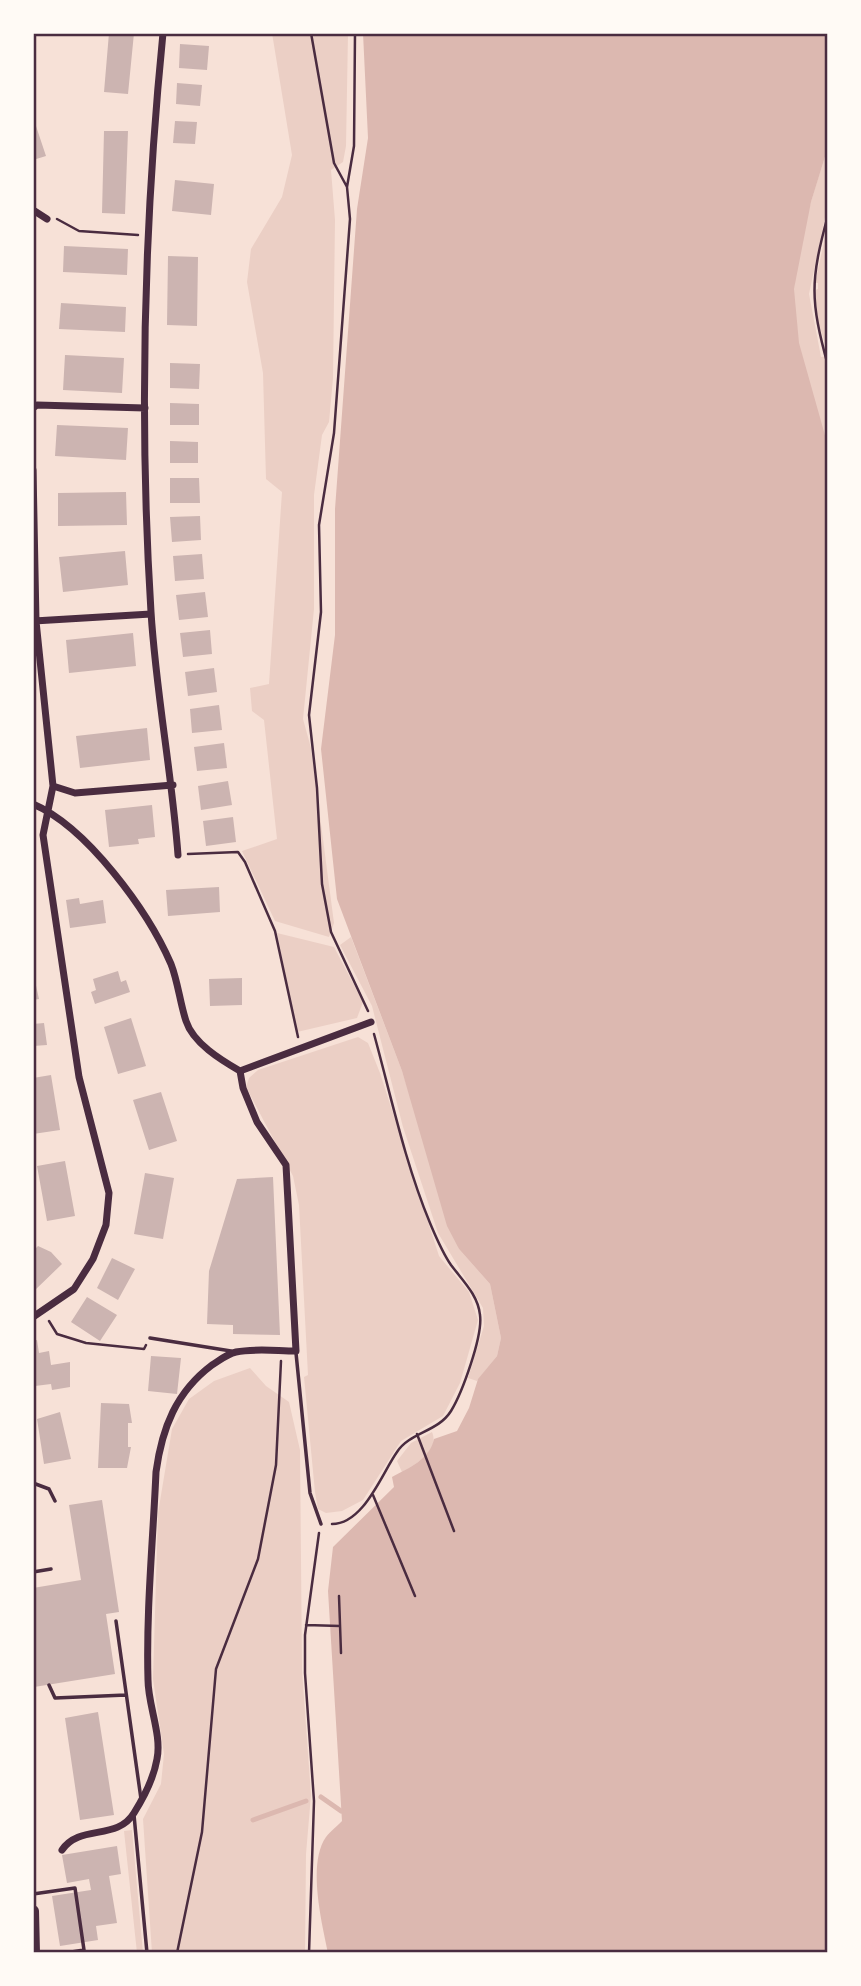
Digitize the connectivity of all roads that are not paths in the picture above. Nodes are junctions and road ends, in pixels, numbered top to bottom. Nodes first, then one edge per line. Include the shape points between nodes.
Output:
1 (163, 33) edge
2 (33, 210) edge
3 (47, 219) road end
4 (33, 408) edge
5 (145, 408) junction
6 (33, 470) edge
7 (151, 614) junction
8 (34, 621) edge
9 (173, 785) junction
10 (53, 786) junction
11 (33, 804) edge
12 (46, 810) junction
13 (178, 855) road end
14 (371, 1022) road end
15 (240, 1071) junction
16 (33, 1317) edge
17 (150, 1338) dead end
18 (296, 1351) junction
19 (236, 1352) junction
20 (33, 1483) edge
21 (55, 1501) dead end
22 (321, 1524) road end
23 (51, 1569) dead end
24 (33, 1572) edge
25 (116, 1621) dead end
26 (50, 1685) dead end
27 (126, 1695) junction
28 (141, 1799) junction
29 (134, 1813) junction
30 (62, 1850) dead end
31 (33, 1894) edge
32 (33, 1910) edge
33 (34, 1953) edge
34 (65, 1953) edge
35 (146, 1953) edge

1 - 5 street via 154,127
2 - 3 street
4 - 5 street
5 - 7 street
6 - 8 street
7 - 8 street
7 - 9 street
8 - 10 street
9 - 10 street via 75,793
9 - 13 street
10 - 12 street
11 - 12 street
12 - 15 street via 89,844 138,908 172,967 193,1034
12 - 16 street via 43,835 79,1077 109,1193 106,1225 93,1259 74,1289
14 - 15 street
15 - 18 street via 257,1122 286,1165
17 - 19 lane
18 - 19 street
18 - 22 lane via 310,1493
19 - 28 street via 194,1378 171,1411 160,1443 148,1682 158,1756
20 - 21 lane via 49,1489
23 - 24 lane
25 - 27 lane
26 - 27 lane via 55,1698
27 - 28 lane
28 - 29 street
29 - 30 street via 118,1830 79,1836
29 - 35 lane
31 - 34 lane via 75,1888 84,1950
32 - 33 main road

